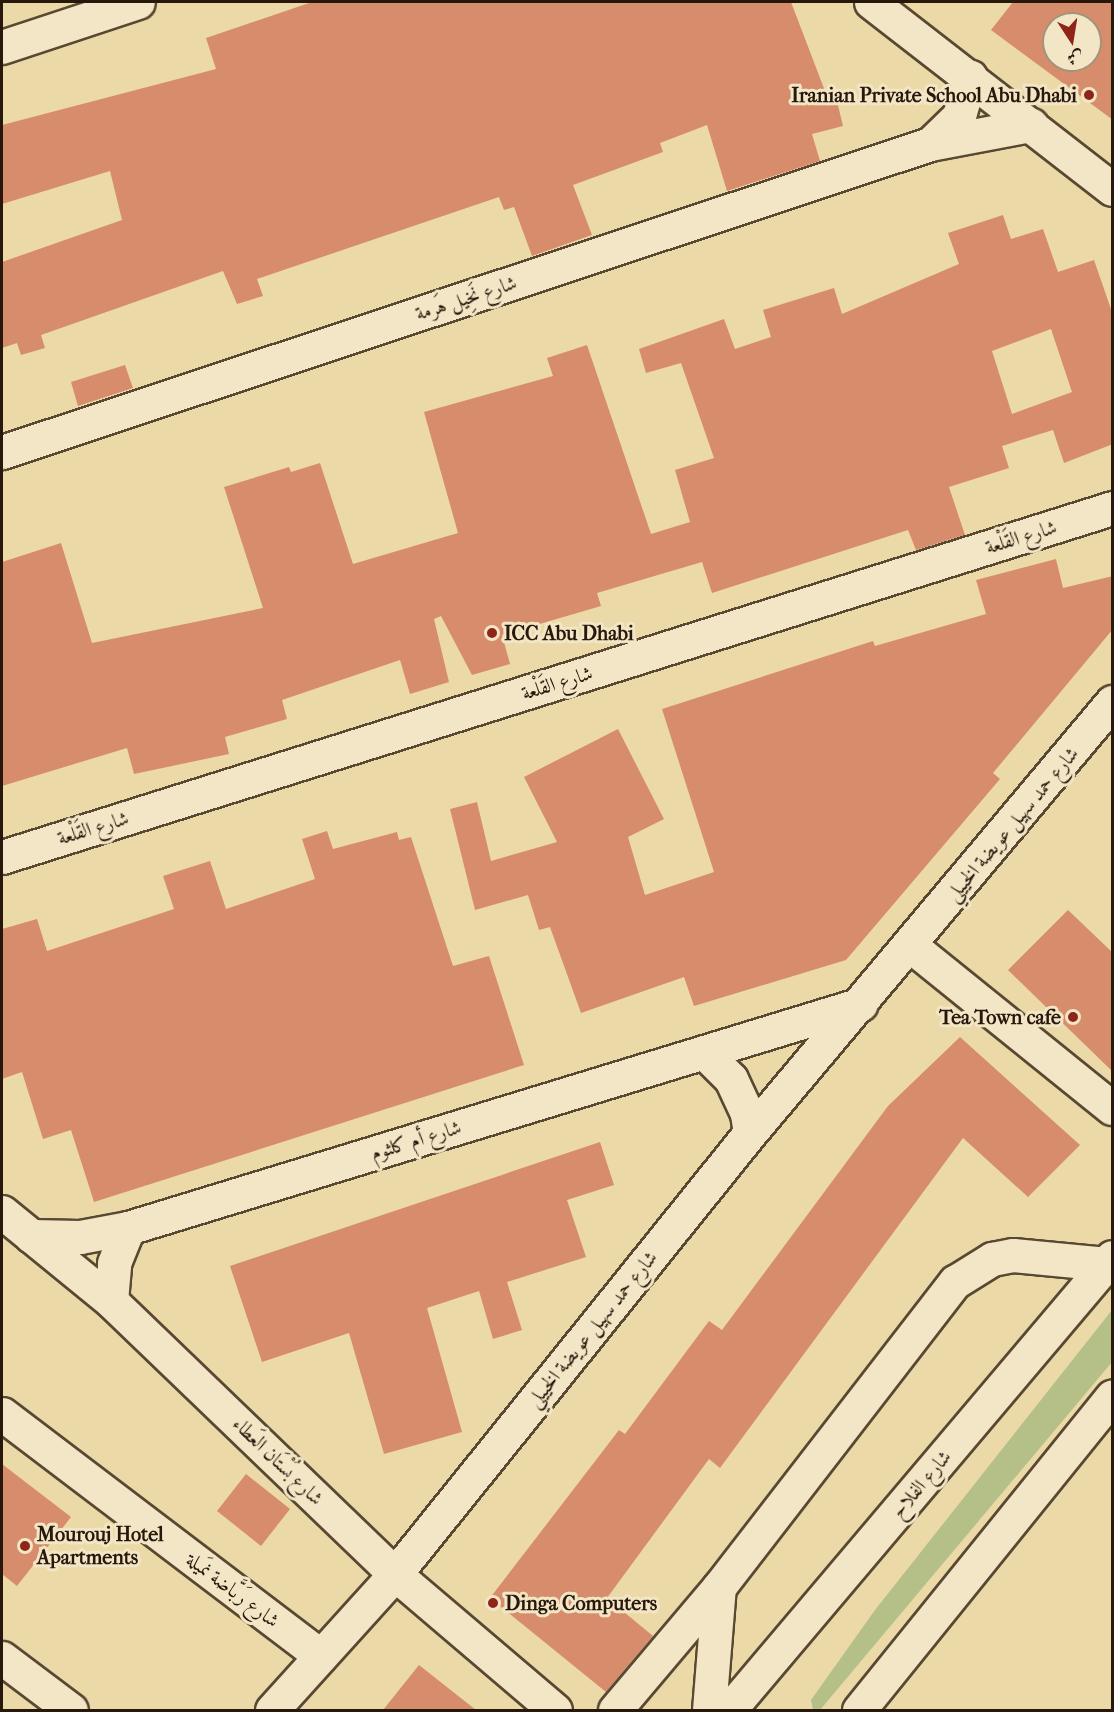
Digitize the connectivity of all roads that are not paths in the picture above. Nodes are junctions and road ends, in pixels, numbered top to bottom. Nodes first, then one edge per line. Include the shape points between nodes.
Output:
1 (138, 2) edge
2 (876, 3) edge
3 (2, 47) edge
4 (970, 77) junction
5 (1031, 125) junction
6 (930, 144) junction
7 (1113, 189) edge
8 (2, 452) edge
9 (1113, 508) edge
10 (1113, 702) edge
11 (2, 857) edge
12 (911, 946) junction
13 (861, 1004) junction
14 (704, 1052) junction
15 (1113, 1108) edge
16 (750, 1132) junction
17 (2, 1212) edge
18 (128, 1228) junction
19 (31, 1236) junction
20 (1110, 1261) edge
21 (111, 1300) junction
22 (1113, 1396) edge
23 (2, 1414) edge
24 (395, 1574) junction
25 (719, 1587) junction
26 (321, 1656) junction
27 (2, 1658) edge
28 (71, 1710) edge
29 (272, 1710) edge
30 (555, 1710) edge
31 (615, 1710) edge
32 (709, 1710) edge
33 (729, 1710) edge
34 (859, 1710) edge

1 - 3 street
2 - 4 street
4 - 5 street
4 - 6 street, شارع نَخِيل هَرمة via 959,116
5 - 6 street, شارع نَخِيل هَرمة
5 - 7 street
6 - 8 street, شارع نَخِيل هَرمة
9 - 11 street, شارع القَلْعة
10 - 12 street, شارع حمد سهيل عويضة الخييلي
12 - 13 street, شارع حمد سهيل عويضة الخييلي
12 - 15 street
13 - 14 street, شارع أم كلثوم
13 - 16 street, شارع حمد سهيل عويضة الخييلي
14 - 16 street via 741,1095
14 - 18 street, شارع أم كلثوم
16 - 24 street, شارع حمد سهيل عويضة الخييلي
17 - 19 street, شارع بُسْتَان العَطاء
18 - 19 street, شارع أم كلثوم via 80,1237
18 - 21 street via 114,1263
19 - 21 street, شارع بُسْتَان العَطاء
20 - 25 street via 1013,1255 992,1259 955,1282
20 - 33 street, شارع الفلاح
21 - 24 street, شارع بُسْتَان العَطاء
22 - 34 street
23 - 26 street, شارع رَبَّاضة نمَيلة
24 - 26 street, شارع حمد سهيل عويضة الخييلي
24 - 30 street, شارع بُسْتَان العَطاء
25 - 31 street
25 - 32 street
26 - 29 street, شارع حمد سهيل عويضة الخييلي
27 - 28 street

